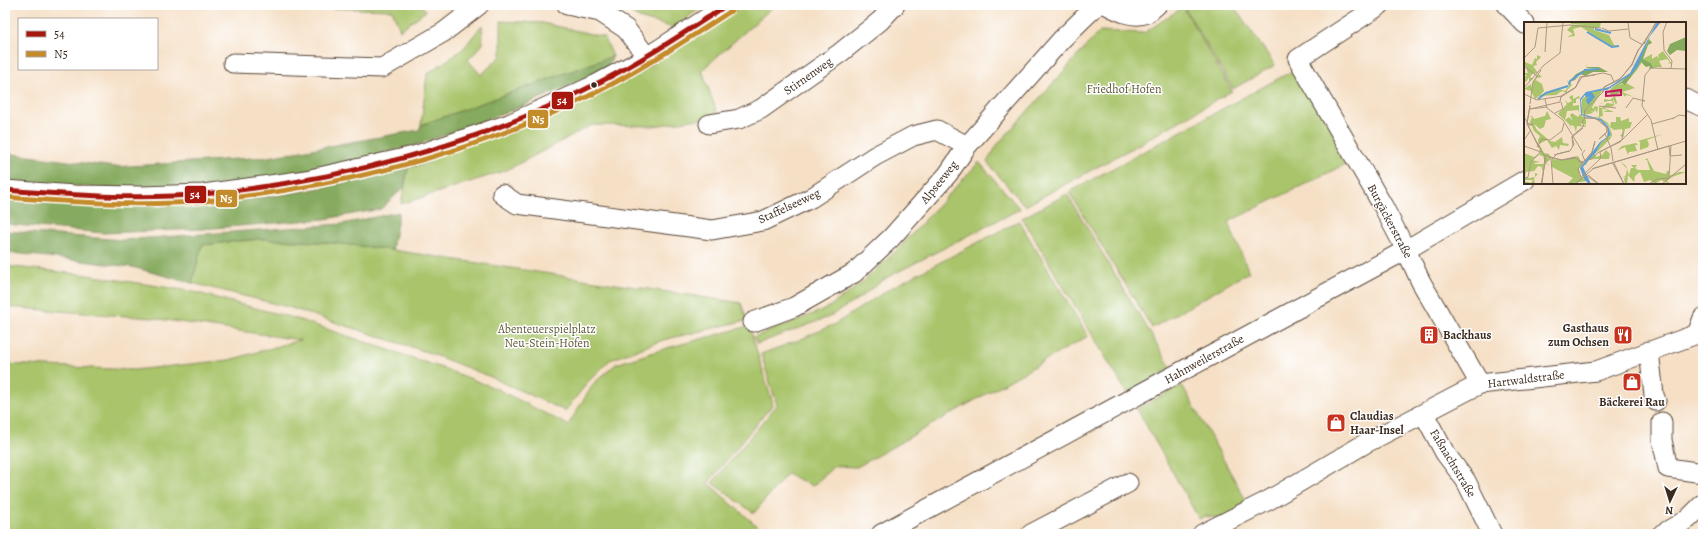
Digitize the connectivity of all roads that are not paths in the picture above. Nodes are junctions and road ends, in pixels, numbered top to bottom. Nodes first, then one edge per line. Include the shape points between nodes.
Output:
1 (479, 5) edge
2 (567, 5) edge
3 (727, 5) edge
4 (895, 5) edge
5 (1097, 5) edge
6 (1107, 5) edge
7 (1157, 5) edge
8 (1380, 5) edge
9 (1507, 5) edge
10 (1524, 23) edge
11 (646, 57) junction
12 (233, 63) dead end
13 (1686, 99) edge
14 (1703, 107) edge
15 (709, 124) dead end
16 (967, 146) junction
17 (1524, 181) edge
18 (5, 190) edge
19 (502, 194) dead end
20 (1406, 250) junction
21 (754, 322) dead end
22 (1701, 329) edge
23 (1650, 351) junction
24 (1480, 384) junction
25 (1656, 401) dead end
26 (1424, 414) junction
27 (1662, 422) dead end
28 (1703, 473) edge
29 (1128, 483) dead end
30 (1703, 504) edge
31 (1210, 532) edge
32 (880, 534) edge
33 (1031, 534) edge
34 (1492, 534) edge
35 (1662, 534) edge

1 - 12 street via 444,32 382,68 256,57
2 - 11 street via 600,12 626,29
3 - 11 street
4 - 15 street, Stirnenweg via 880,21 840,53 761,109 739,119
5 - 16 street, Alpseeweg via 1062,39
6 - 7 street via 1120,12 1134,14 1147,13
8 - 20 street, Burgäckerstraße via 1298,59
9 - 10 street
11 - 18 street via 594,85 509,124 414,156 306,180 203,194 74,195
13 - 14 street
16 - 19 street, Staffelseeweg via 937,130 913,136 875,156 811,198 762,221 712,230 517,204
16 - 21 street, Alpseeweg via 948,174 891,238 854,273 794,307
17 - 20 street, Hahnweilerstraße
20 - 24 street, Burgäckerstraße via 1421,282
20 - 32 street, Hahnweilerstraße
22 - 23 street, Hartwaldstraße
23 - 24 street, Hartwaldstraße via 1596,371
23 - 25 street
24 - 26 street, Hartwaldstraße
26 - 31 street, Hartwaldstraße via 1366,443
26 - 34 street, Faßnachtstraße via 1445,453 1466,481
27 - 28 street via 1662,440 1668,468
29 - 33 street
30 - 35 street via 1688,519

